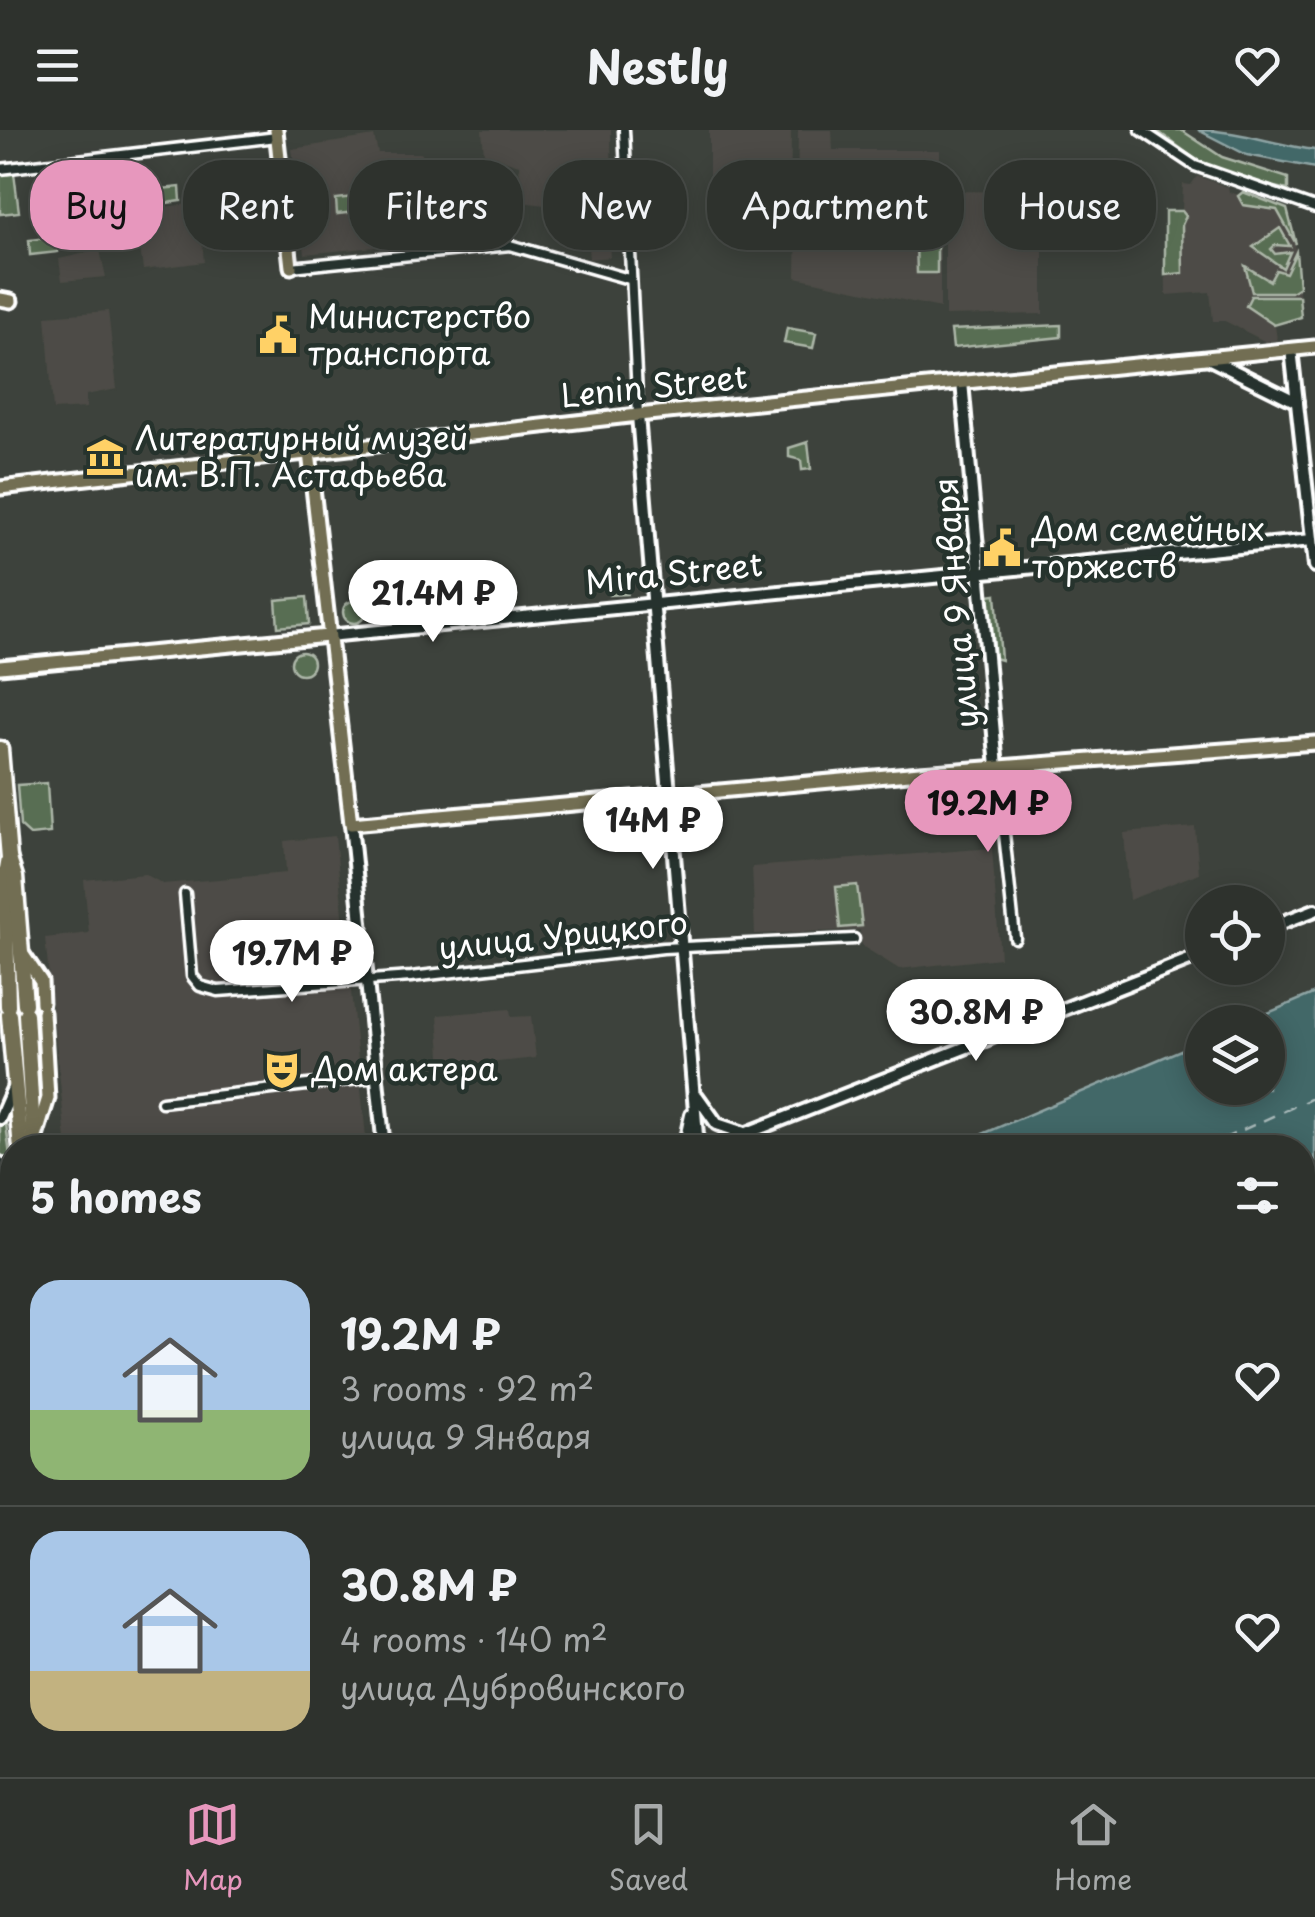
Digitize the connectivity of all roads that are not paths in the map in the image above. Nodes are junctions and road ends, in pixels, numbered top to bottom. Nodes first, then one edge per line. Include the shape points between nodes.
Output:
1 (624, 130) edge
2 (1141, 130) edge
3 (277, 134) edge
4 (0, 169) edge
5 (1315, 208) edge
6 (291, 268) joint
7 (629, 279) junction
8 (1315, 348) edge
9 (1291, 349) junction
10 (1206, 357) junction
11 (962, 382) junction
12 (1297, 402) junction
13 (638, 415) junction
14 (309, 452) junction
15 (0, 488) edge
16 (1314, 539) edge
17 (1315, 566) edge
18 (980, 572) junction
19 (654, 604) junction
20 (328, 636) junction
21 (0, 667) edge
22 (1315, 742) edge
23 (0, 750) edge
24 (997, 767) junction
25 (668, 796) junction
26 (351, 824) junction
27 (4, 858) edge
28 (185, 894) dead end
29 (1315, 910) edge
30 (1285, 921) edge
31 (0, 930) edge
32 (1015, 938) dead end
33 (854, 939) dead end
34 (680, 946) junction
35 (20, 950) junction
36 (1185, 962) edge
37 (7, 981) junction
38 (366, 982) junction
39 (376, 1077) junction
40 (14, 1085) junction
41 (694, 1089) junction
42 (162, 1102) dead end
43 (0, 1118) edge
44 (750, 1134) junction
45 (27, 1135) edge
46 (30, 1135) edge
47 (34, 1135) edge
48 (383, 1135) edge
49 (686, 1135) edge
50 (697, 1135) edge
51 (747, 1135) edge

1 - 7 street
2 - 5 street via 1194,166
3 - 4 street
3 - 6 main road
6 - 7 street via 510,245
7 - 13 street
8 - 9 main road, Lenin Street
9 - 10 main road, Lenin Street
9 - 12 main road
10 - 11 main road, Lenin Street
10 - 12 main road
11 - 13 main road, Lenin Street
11 - 18 main road, улица 9 Января
12 - 16 main road
13 - 14 main road, Lenin Street
13 - 19 main road
14 - 15 main road, Lenin Street
14 - 20 main road
16 - 17 main road
16 - 18 main road, Mira Street
18 - 19 main road, Mira Street
18 - 24 main road, улица 9 Января
19 - 20 main road, Mira Street
19 - 25 main road
20 - 21 main road, Mira Street
20 - 26 main road
22 - 24 main road
23 - 27 highway
24 - 25 main road
24 - 32 street, улица 9 Января
25 - 26 main road
25 - 34 main road
26 - 38 main road
27 - 35 highway via 16,877
27 - 37 highway
28 - 38 street, улица Урицкого via 192,976 200,986 218,991
29 - 30 main road
31 - 37 main road
33 - 34 street, улица Урицкого
34 - 38 street, улица Урицкого
34 - 41 main road
35 - 46 highway
35 - 47 main road via 40,981 42,1007 48,1098
36 - 44 main road
37 - 40 highway
38 - 39 main road
39 - 42 street
39 - 48 main road
40 - 43 main road
40 - 45 highway
41 - 44 main road via 717,1124
41 - 49 main road
41 - 50 main road
44 - 51 main road

